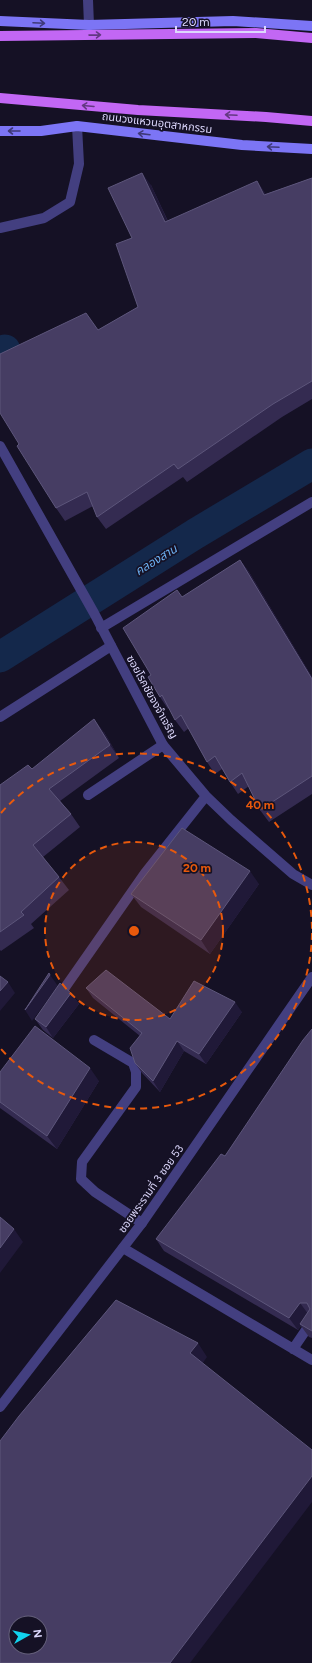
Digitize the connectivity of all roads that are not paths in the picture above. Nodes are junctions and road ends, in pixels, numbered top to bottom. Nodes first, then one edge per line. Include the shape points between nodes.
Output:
1 (88, 0) edge
2 (0, 21) edge
3 (89, 25) junction
4 (312, 26) edge
5 (0, 36) edge
6 (312, 38) edge
7 (0, 98) edge
8 (312, 121) edge
9 (77, 126) junction
10 (0, 131) edge
11 (312, 149) edge
12 (0, 228) edge
13 (0, 446) edge
14 (312, 502) edge
15 (101, 628) junction
16 (111, 646) junction
17 (0, 717) edge
18 (164, 745) junction
19 (88, 795) dead end
20 (206, 796) junction
21 (312, 885) edge
22 (312, 977) edge
23 (49, 1010) edge
24 (94, 1040) dead end
25 (142, 1223) junction
26 (123, 1248) junction
27 (312, 1321) edge
28 (293, 1349) junction
29 (312, 1360) edge
30 (0, 1407) edge

1 - 3 street
2 -> 3 main road
3 - 4 main road via 233,21
5 -> 6 main road via 256,33
8 -> 7 main road, ถนนวงแหวนอุตสาหกรรม
9 -> 10 main road, ถนนวงแหวนอุตสาหกรรม via 41,131
11 -> 9 main road, ถนนวงแหวนอุตสาหกรรม via 242,145
9 - 12 street via 79,164 70,202 44,218
13 - 15 street, ซอยโรคชัยจงจำเจริญ
14 - 15 street
15 - 16 street, ซอยโรคชัยจงจำเจริญ
16 - 17 street
16 - 18 street, ซอยโรคชัยจงจำเจริญ
18 - 19 street
18 - 20 street, ซอยโรคชัยจงจำเจริญ
20 - 21 street, ซอยโรคชัยจงจำเจริญ via 293,874
20 - 23 street via 145,873
22 - 25 street, ซอยพระรามที่ 3 ซอย 53
24 - 25 street via 133,1063 136,1087 82,1162 81,1179 95,1192
25 - 26 street, ซอยพระรามที่ 3 ซอย 53
26 - 28 street
26 - 30 street, ซอยพระรามที่ 3 ซอย 53
27 - 28 street
28 - 29 street

